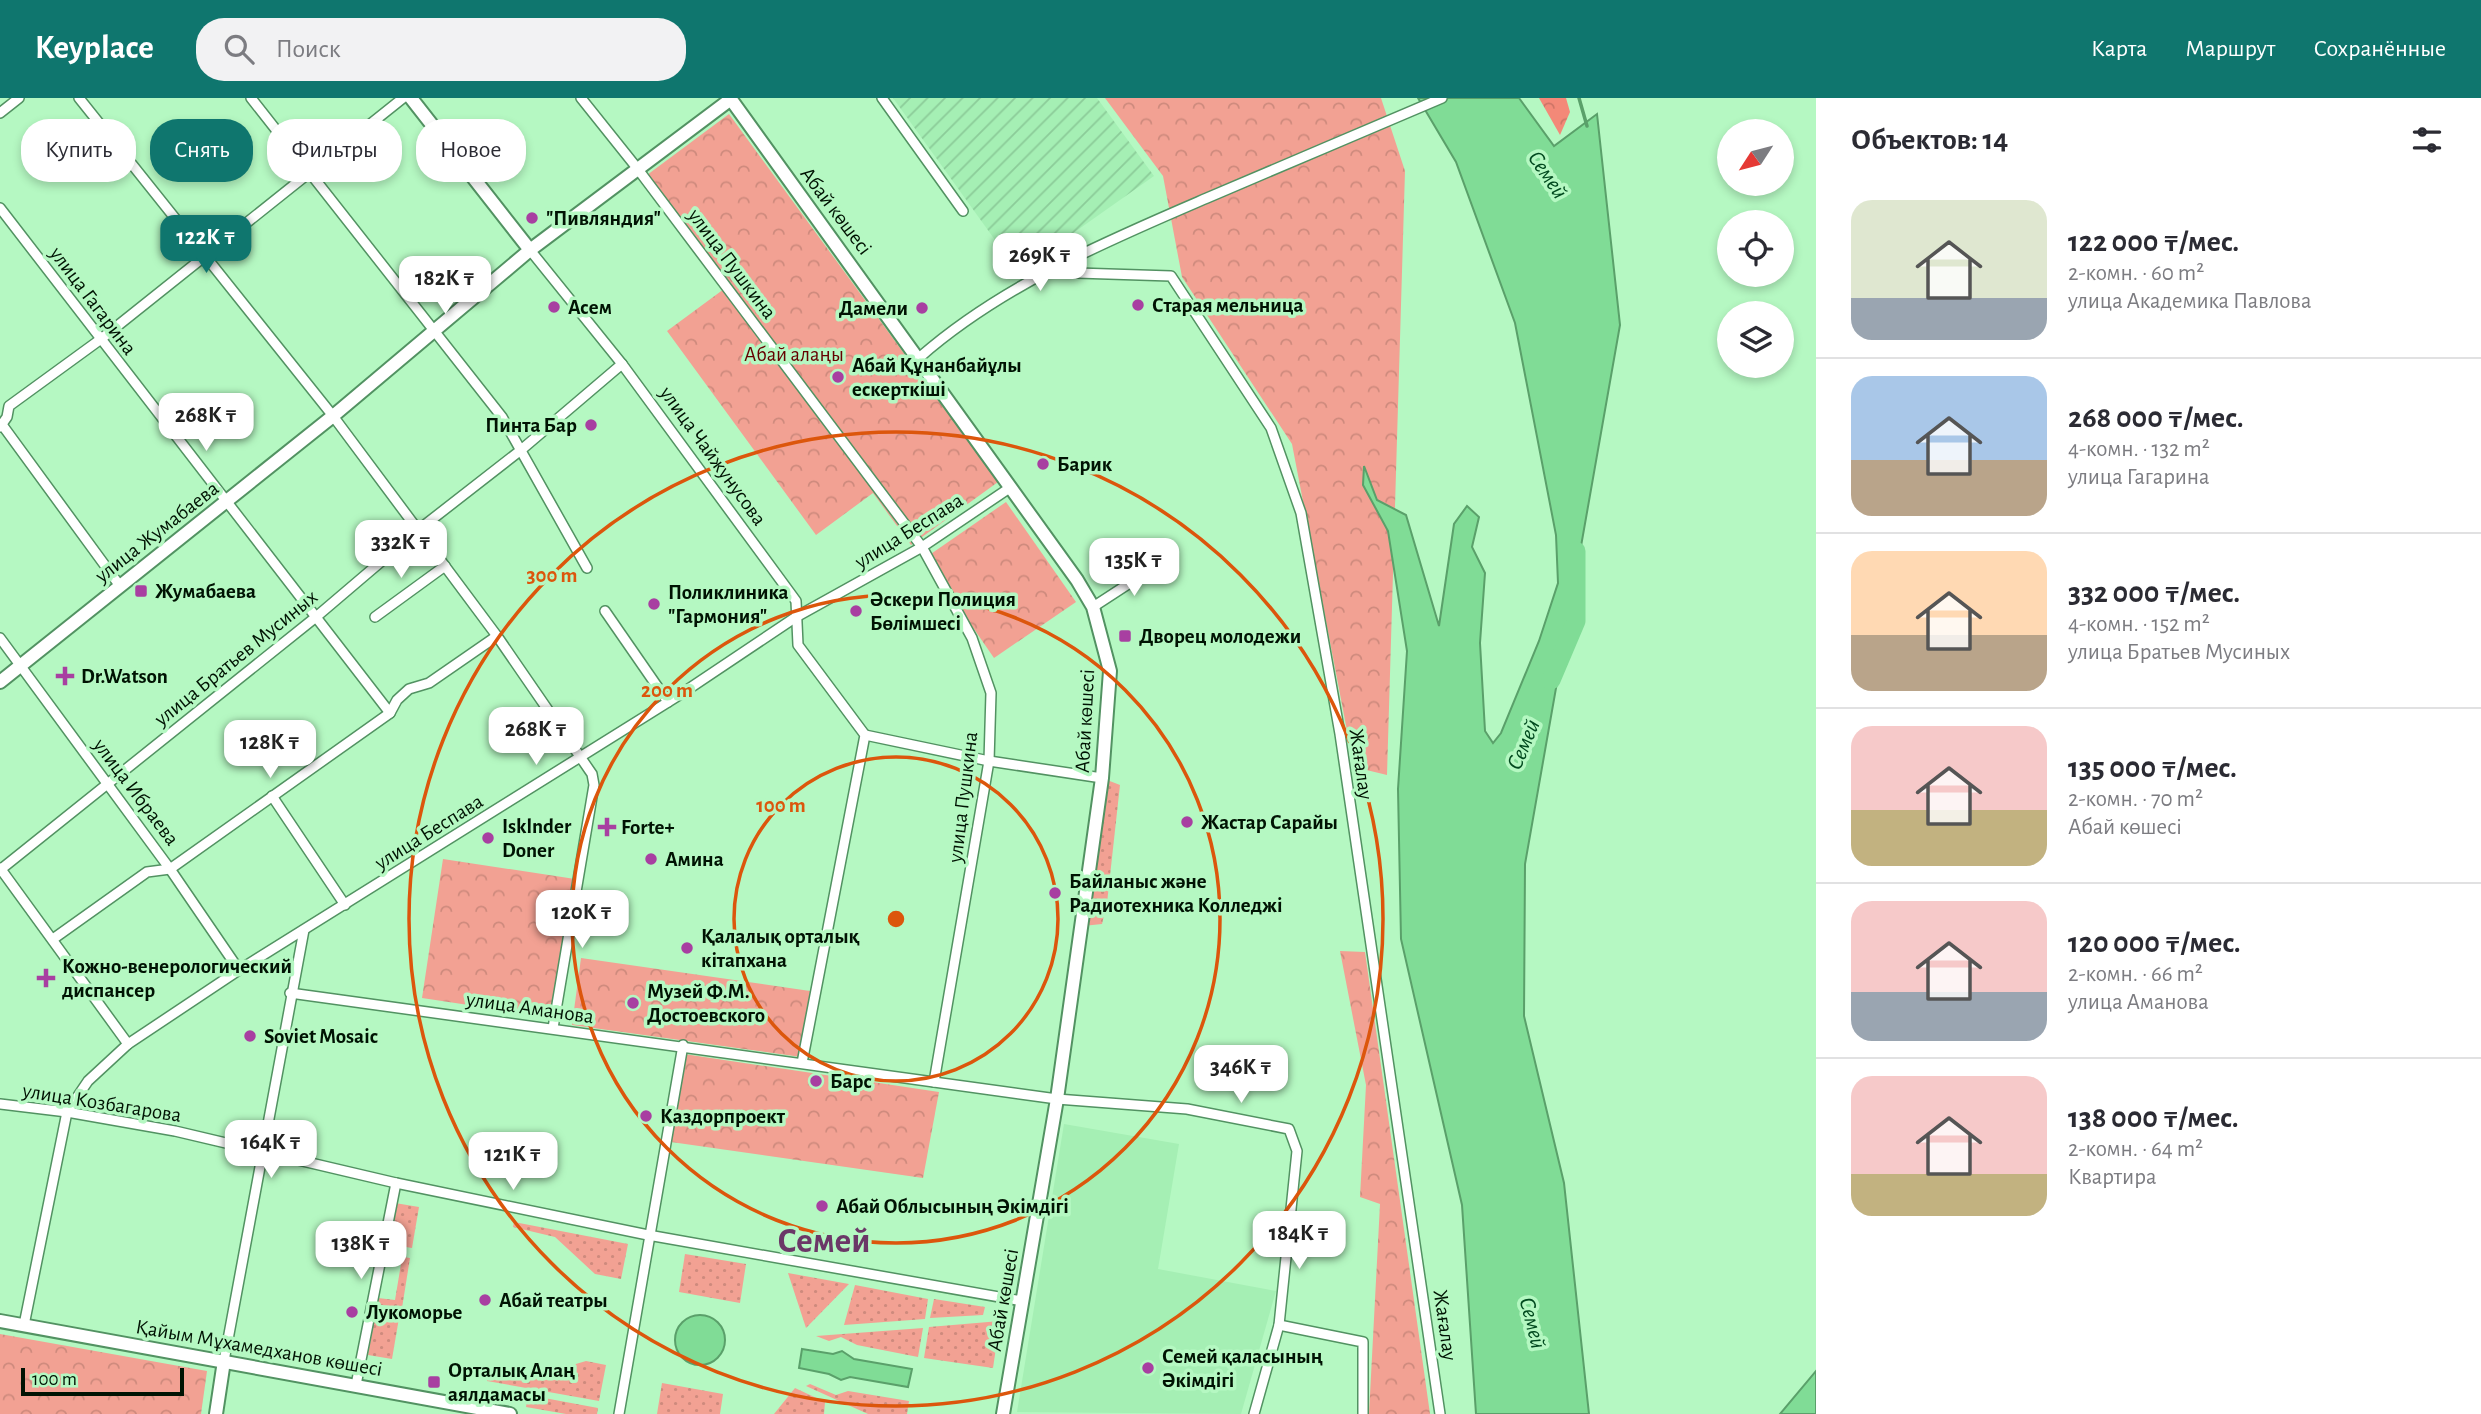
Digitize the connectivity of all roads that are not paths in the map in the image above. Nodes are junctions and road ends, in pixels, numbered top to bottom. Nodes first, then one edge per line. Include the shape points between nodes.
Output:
1 (19, 98) edge
2 (79, 98) edge
3 (251, 98) edge
4 (403, 98) edge
5 (411, 98) edge
6 (581, 98) edge
7 (731, 98) edge
8 (882, 98) edge
9 (1442, 98) edge
10 (0, 113) edge
11 (268, 119) edge
12 (377, 119) edge
13 (637, 167) junction
14 (299, 182) edge
15 (317, 182) edge
16 (0, 208) edge
17 (963, 211) dead end
18 (530, 250) junction
19 (206, 255) junction
20 (1046, 272) junction
21 (437, 330) junction
22 (101, 339) junction
23 (919, 358) junction
24 (622, 365) junction
25 (333, 416) junction
26 (1, 426) edge
27 (521, 450) junction
28 (1011, 487) junction
29 (225, 503) junction
30 (417, 531) junction
31 (922, 547) junction
32 (1158, 564) dead end
33 (445, 565) junction
34 (587, 568) dead end
35 (120, 586) junction
36 (1093, 607) junction
37 (605, 611) dead end
38 (316, 617) junction
39 (376, 617) dead end
40 (796, 617) junction
41 (496, 636) junction
42 (0, 638) edge
43 (20, 666) junction
44 (0, 682) edge
45 (668, 702) junction
46 (390, 713) junction
47 (865, 735) junction
48 (581, 756) junction
49 (989, 761) junction
50 (1102, 778) junction
51 (107, 785) junction
52 (272, 796) junction
53 (0, 869) edge
54 (170, 869) junction
55 (345, 905) junction
56 (304, 930) junction
57 (53, 939) junction
58 (239, 970) junction
59 (290, 993) junction
60 (553, 1028) junction
61 (128, 1044) junction
62 (683, 1045) junction
63 (802, 1063) junction
64 (934, 1082) junction
65 (1057, 1099) junction
66 (0, 1104) edge
67 (67, 1112) junction
68 (261, 1149) junction
69 (396, 1183) junction
70 (648, 1235) junction
71 (1022, 1301) junction
72 (0, 1321) edge
73 (24, 1325) junction
74 (1279, 1325) junction
75 (224, 1361) junction
76 (356, 1385) junction
77 (216, 1414) edge
78 (510, 1414) edge
79 (620, 1414) edge
80 (1003, 1414) edge
81 (1254, 1414) edge
82 (1363, 1414) edge
83 (1440, 1414) edge

1 - 10 street
2 - 19 street
3 - 11 street
4 - 12 street
5 - 18 street, улица Чайжунусова
6 - 13 street, улица Пушкина
7 - 13 street, улица Жумабаева
7 - 23 street, Абай көшесі
8 - 17 street
9 - 20 street
13 - 18 street, улица Жумабаева
13 - 31 street, улица Пушкина
14 - 19 street
15 - 21 street
16 - 22 street, улица Гагарина
18 - 21 street, улица Жумабаева
18 - 24 street, улица Чайжунусова
19 - 22 street
19 - 25 street
20 - 23 street via 949,331
20 - 83 street, Жағалау via 1171,276 1271,428 1301,513 1340,734
21 - 25 street, улица Жумабаева
21 - 27 street
22 - 26 street via 9,406
22 - 29 street, улица Гагарина
23 - 28 street, Абай көшесі
24 - 27 street, улица Братьев Мусиных
24 - 40 street, улица Чайжунусова via 796,601
25 - 29 street, улица Жумабаева
25 - 30 street
26 - 35 street
27 - 30 street, улица Братьев Мусиных
27 - 34 street
28 - 31 street, улица Беспава
28 - 36 street, Абай көшесі
29 - 35 street, улица Жумабаева
29 - 38 street, улица Гагарина
30 - 33 street
30 - 38 street, улица Братьев Мусиных
31 - 40 street, улица Беспава
31 - 49 street, улица Пушкина via 972,638 991,694
32 - 36 street
33 - 39 street
33 - 41 street
35 - 43 street, улица Жумабаева
36 - 50 street, Абай көшесі via 1110,671
37 - 45 street
38 - 46 street, улица Гагарина
38 - 51 street, улица Братьев Мусиных
40 - 45 street, улица Беспава
40 - 47 street, улица Чайжунусова via 798,645
41 - 46 street via 429,683 409,689
41 - 48 street
42 - 43 street, улица Ибраева
43 - 44 street, улица Жумабаева
43 - 51 street, улица Ибраева
45 - 48 street, улица Беспава
46 - 52 street
47 - 49 street
47 - 63 street
48 - 55 street, улица Беспава
48 - 60 street via 594,785
49 - 50 street
49 - 64 street, улица Пушкина
50 - 65 street, Абай көшесі
51 - 53 street, улица Братьев Мусиных
51 - 54 street, улица Ибраева
52 - 54 street
52 - 55 street
53 - 57 street
54 - 57 street via 147,872
54 - 58 street, улица Ибраева
55 - 56 street, улица Беспава
56 - 58 street, улица Беспава
56 - 59 street
57 - 61 street
58 - 61 street, улица Беспава
59 - 60 street, улица Аманова
59 - 68 street
60 - 62 street, улица Аманова
61 - 67 street, улица Беспава via 88,1081
62 - 63 street, улица Аманова
62 - 70 street
63 - 64 street, улица Аманова
64 - 65 street, улица Аманова
65 - 71 street, Абай көшесі
65 - 74 street, улица Аманова via 1187,1109 1289,1129 1297,1151
66 - 67 street, улица Козбагарова
67 - 68 street, улица Козбагарова
67 - 73 street, улица Беспава
68 - 69 street, улица Козбагарова
68 - 75 street
69 - 70 street, улица Козбагарова
69 - 76 street
70 - 71 street, улица Козбагарова
70 - 79 street
71 - 80 street, Абай көшесі
72 - 73 street, Қайым Мұхамедханов көшесі
73 - 75 street, Қайым Мұхамедханов көшесі
74 - 81 street
74 - 82 street via 1363,1342
75 - 76 street, Қайым Мұхамедханов көшесі
75 - 77 street
76 - 78 street, Қайым Мұхамедханов көшесі

